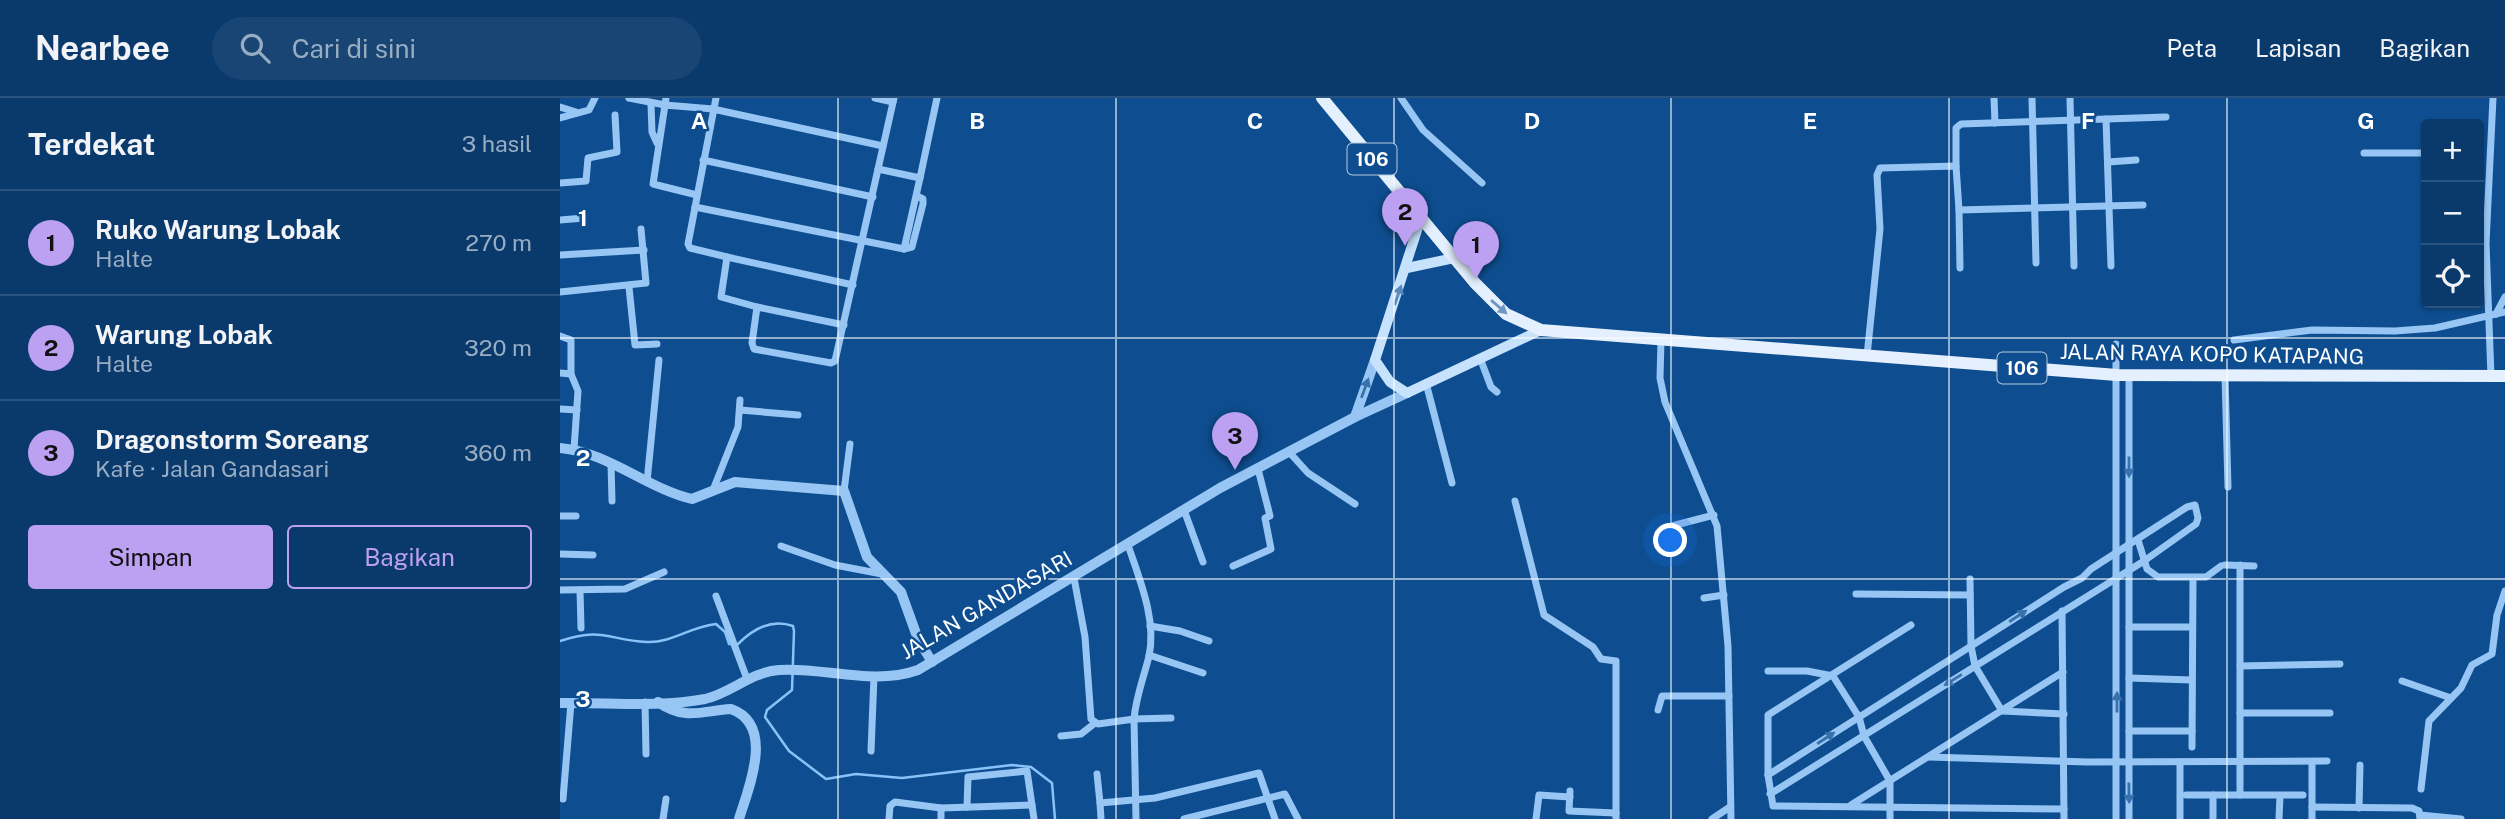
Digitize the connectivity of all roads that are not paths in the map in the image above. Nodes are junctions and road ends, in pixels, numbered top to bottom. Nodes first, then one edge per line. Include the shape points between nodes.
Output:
1 (595, 98) edge
2 (629, 98) edge
3 (716, 98) edge
4 (875, 98) edge
5 (937, 98) edge
6 (1322, 98) edge
7 (1401, 98) edge
8 (1994, 98) edge
9 (2032, 98) edge
10 (2070, 98) edge
11 (2493, 98) edge
12 (893, 100) edge
13 (666, 101) edge
14 (652, 104) junction
15 (560, 107) edge
16 (713, 110) junction
17 (578, 113) junction
18 (615, 115) dead end
19 (2166, 117) dead end
20 (560, 118) edge
21 (2106, 119) junction
22 (2071, 120) junction
23 (2033, 121) junction
24 (1995, 123) junction
25 (657, 143) junction
26 (883, 146) junction
27 (2491, 150) junction
28 (2484, 151) edge
29 (2364, 153) dead end
30 (2421, 153) edge
31 (703, 160) junction
32 (2136, 160) dead end
33 (2108, 162) junction
34 (1956, 166) junction
35 (878, 169) junction
36 (920, 178) junction
37 (560, 183) edge
38 (1482, 183) dead end
39 (697, 195) junction
40 (873, 197) junction
41 (2143, 205) dead end
42 (2110, 206) junction
43 (695, 207) junction
44 (2073, 207) junction
45 (2035, 208) junction
46 (1959, 210) junction
47 (584, 218) dead end
48 (560, 220) edge
49 (1420, 221) junction
50 (2484, 222) edge
51 (641, 229) dead end
52 (863, 242) junction
53 (2482, 245) edge
54 (643, 250) junction
55 (560, 255) edge
56 (727, 257) junction
57 (1454, 258) junction
58 (2036, 263) dead end
59 (2074, 266) dead end
60 (2111, 267) dead end
61 (1407, 268) junction
62 (1960, 268) dead end
63 (853, 285) junction
64 (629, 287) junction
65 (560, 292) edge
66 (2505, 297) edge
67 (757, 307) junction
68 (2505, 312) edge
69 (2492, 315) junction
70 (1520, 321) junction
71 (844, 325) junction
72 (1541, 330) junction
73 (560, 336) edge
74 (1519, 340) junction
75 (1661, 340) junction
76 (2234, 340) dead end
77 (657, 344) dead end
78 (2116, 344) dead end
79 (1867, 356) junction
80 (1480, 358) junction
81 (1376, 359) junction
82 (659, 360) dead end
83 (560, 373) edge
84 (571, 374) junction
85 (2123, 375) junction
86 (2225, 376) junction
87 (2491, 376) junction
88 (2505, 376) edge
89 (1426, 383) junction
90 (1497, 392) dead end
91 (1407, 393) junction
92 (740, 400) dead end
93 (560, 409) edge
94 (577, 410) junction
95 (740, 410) junction
96 (798, 415) dead end
97 (1355, 417) junction
98 (850, 444) dead end
99 (560, 447) edge
100 (574, 449) junction
101 (1290, 453) junction
102 (611, 464) junction
103 (1258, 469) junction
104 (648, 482) junction
105 (1452, 483) dead end
106 (2228, 487) dead end
107 (713, 490) junction
108 (844, 491) junction
109 (612, 501) dead end
110 (1515, 501) dead end
111 (1355, 504) dead end
112 (1184, 510) junction
113 (1714, 515) junction
114 (560, 516) edge
115 (576, 516) dead end
116 (1668, 527) dead end
117 (2138, 540) junction
118 (1128, 545) junction
119 (2130, 545) junction
120 (781, 546) dead end
121 (2117, 553) junction
122 (560, 554) edge
123 (593, 555) dead end
124 (2144, 561) junction
125 (1203, 562) dead end
126 (2240, 565) junction
127 (1233, 566) dead end
128 (2254, 566) dead end
129 (2130, 570) junction
130 (664, 572) dead end
131 (883, 574) junction
132 (1074, 578) junction
133 (2117, 578) junction
134 (1970, 579) dead end
135 (2193, 579) junction
136 (560, 590) edge
137 (580, 590) junction
138 (2505, 591) edge
139 (1856, 594) dead end
140 (1724, 595) junction
141 (1970, 595) junction
142 (716, 596) dead end
143 (1704, 598) dead end
144 (2062, 611) junction
145 (1911, 625) dead end
146 (1150, 626) junction
147 (2129, 627) junction
148 (2192, 627) junction
149 (581, 628) dead end
150 (1209, 641) dead end
151 (1971, 646) junction
152 (1149, 655) junction
153 (932, 662) junction
154 (2340, 664) dead end
155 (1975, 666) junction
156 (2240, 666) junction
157 (1768, 671) dead end
158 (2063, 671) junction
159 (1202, 673) dead end
160 (874, 676) junction
161 (1833, 676) junction
162 (2129, 678) junction
163 (747, 679) junction
164 (2192, 680) junction
165 (2402, 681) dead end
166 (1729, 696) junction
167 (2451, 698) junction
168 (645, 702) junction
169 (657, 702) junction
170 (566, 703) edge
171 (1658, 710) dead end
172 (2002, 711) junction
173 (2240, 713) junction
174 (2330, 713) dead end
175 (2064, 714) junction
176 (1859, 717) junction
177 (1171, 718) dead end
178 (1134, 719) junction
179 (1095, 723) junction
180 (2129, 731) junction
181 (2192, 731) junction
182 (1061, 736) dead end
183 (1864, 736) junction
184 (2192, 747) dead end
185 (871, 751) dead end
186 (646, 754) dead end
187 (1929, 757) junction
188 (2064, 761) junction
189 (2117, 761) junction
190 (2129, 761) junction
191 (2327, 761) dead end
192 (2180, 762) junction
193 (2312, 762) junction
194 (2239, 763) junction
195 (2360, 765) dead end
196 (1097, 774) dead end
197 (1768, 775) junction
198 (1890, 780) junction
199 (2421, 789) dead end
200 (1770, 794) junction
201 (2186, 795) dead end
202 (2213, 795) junction
203 (2240, 795) junction
204 (2303, 795) dead end
205 (2280, 796) junction
206 (563, 799) dead end
207 (666, 799) dead end
208 (1270, 799) junction
209 (1133, 800) junction
210 (1100, 803) junction
211 (1032, 805) junction
212 (967, 807) junction
213 (1730, 807) junction
214 (1849, 807) junction
215 (2312, 807) junction
216 (941, 808) junction
217 (1891, 808) junction
218 (2064, 808) junction
219 (2360, 808) junction
220 (1616, 816) edge
221 (2420, 817) edge
222 (663, 819) edge
223 (739, 819) edge
224 (889, 819) edge
225 (942, 819) edge
226 (1034, 819) edge
227 (1101, 819) edge
228 (1136, 819) edge
229 (1184, 819) edge
230 (1275, 819) edge
231 (1298, 819) edge
232 (1536, 819) edge
233 (1712, 819) edge
234 (1731, 819) edge
235 (1890, 819) edge
236 (2064, 819) edge
237 (2116, 819) edge
238 (2129, 819) edge
239 (2180, 819) edge
240 (2213, 819) edge
241 (2279, 819) edge
242 (2312, 819) edge
243 (2460, 819) edge

1 - 17 street via 591,108
2 - 14 street
3 - 16 street
4 - 12 street
5 - 36 street
6 - 49 main road, 106
7 - 38 street via 1423,130
8 - 24 street
9 - 23 street
10 - 22 street
11 - 27 street
12 - 26 street
13 - 14 street
13 - 16 street
13 - 25 street
14 - 25 street via 652,132
15 - 17 street
16 - 26 street
16 - 31 street
17 - 20 street
18 - 37 street via 617,152 588,158 585,181
19 - 21 street
21 - 22 street
21 - 33 street
22 - 23 street
22 - 44 street
23 - 24 street
23 - 45 street
24 - 34 street via 1958,126
25 - 39 street via 653,184
26 - 35 street
27 - 28 street
27 - 50 street
29 - 30 street
31 - 39 street
31 - 40 street
32 - 33 street
33 - 42 street
34 - 46 street
34 - 79 street via 1877,171 1880,229
35 - 36 street
35 - 40 street
36 - 52 street via 917,196 923,204 912,247
39 - 43 street
40 - 52 street
41 - 42 street
42 - 44 street
42 - 60 street
43 - 52 street
43 - 56 street via 690,248
44 - 45 street
44 - 59 street
45 - 46 street
45 - 58 street
46 - 62 street
47 - 48 street
49 - 57 main road, 106
49 - 61 main road
51 - 54 street
52 - 63 street
53 - 69 street
54 - 55 street
54 - 64 street via 647,282
56 - 63 street
56 - 67 street via 721,297
57 - 61 main road
57 -> 70 main road, 106 via 1495,304
81 -> 61 main road
63 - 71 street
64 - 65 street
64 - 77 street via 635,345
66 - 69 street
67 - 71 street
67 - 71 street via 754,349 833,363
68 - 69 street
69 - 76 street via 2413,330 2312,330
69 - 87 street
70 - 72 main road, 106
70 - 74 main road
72 - 74 main road
72 - 75 main road, JALAN RAYA KOPO KATAPANG / 106
73 - 84 street via 571,340
74 - 80 main road
75 - 79 main road, JALAN RAYA KOPO KATAPANG / 106
75 - 113 street via 1665,402
78 - 85 street
79 - 85 main road, JALAN RAYA KOPO KATAPANG / 106
80 - 89 main road
80 - 90 street
81 - 91 main road via 1390,382
97 -> 81 street
82 - 104 street
83 - 84 street
84 - 94 street via 578,391
85 - 86 main road, JALAN RAYA KOPO KATAPANG / 106
85 -> 119 street
85 - 121 street
86 - 87 main road, JALAN RAYA KOPO KATAPANG / 106
86 - 106 street
87 - 88 main road, JALAN RAYA KOPO KATAPANG / 106
89 - 91 main road
89 - 105 street
91 - 97 street, JALAN GANDASARI
92 - 95 street
93 - 94 street
94 - 100 street
95 - 96 street
95 - 107 street via 738,427
97 - 101 street, JALAN GANDASARI
98 - 108 street
99 - 100 street
100 - 102 street
101 - 103 street, JALAN GANDASARI
101 - 111 street via 1308,473
102 - 104 street
102 - 109 street
103 - 112 street, JALAN GANDASARI
103 - 127 street via 1270,516 1265,518 1271,549
104 - 107 street via 691,499
107 - 108 street via 747,482
108 - 131 street via 864,551
110 - 220 street via 1544,615 1593,647 1601,659 1616,661
112 - 118 street, JALAN GANDASARI
112 - 125 street
113 - 116 street
113 - 140 street
114 - 115 street
117 - 119 street
117 - 124 street
117 - 124 street via 2195,505 2196,524
118 - 132 street, JALAN GANDASARI
118 - 146 street
119 - 121 street
119 - 129 street
120 - 131 street via 835,565
121 - 133 street
151 -> 121 street
122 - 123 street
124 - 129 street
124 - 135 street via 2151,575
126 - 128 street
126 - 135 street via 2223,565 2210,575
126 - 156 street
129 - 133 street
129 - 147 street
130 - 137 street via 625,589
131 - 153 street via 901,592
132 - 153 street, JALAN GANDASARI
132 - 179 street via 1084,637 1088,710
133 - 144 street
189 -> 133 street
134 - 141 street
135 - 148 street
136 - 137 street
137 - 149 street
138 - 167 street via 2492,654 2472,665
139 - 141 street
140 - 143 street
140 - 166 street
141 - 151 street
142 - 163 street
144 - 155 street
144 - 158 street
145 - 161 street
146 - 150 street
146 - 152 street
147 - 148 street
147 - 162 street
148 - 164 street
151 - 155 street
151 - 176 street
152 - 159 street
152 - 178 street
153 - 160 street, JALAN GANDASARI via 907,674
154 - 156 street
155 - 172 street
155 -> 183 street
156 - 173 street
157 - 161 street
158 - 172 street
158 - 175 street
160 - 163 street, JALAN GANDASARI via 784,670
160 - 185 street
161 - 176 street
161 - 197 street via 1768,715
162 - 164 street
162 - 180 street
163 - 169 street, JALAN GANDASARI via 708,698
164 - 181 street
165 - 167 street
166 - 171 street via 1662,696
166 - 213 street
167 - 199 street via 2428,724
168 - 169 street, JALAN GANDASARI
168 - 170 street, JALAN GANDASARI
168 - 186 street
169 - 223 street via 684,715 729,709 744,719 756,753
170 - 206 street
172 - 175 street
172 - 187 street
173 - 174 street
173 - 194 street
175 - 188 street
176 - 183 street
197 -> 176 street
177 - 178 street
178 - 179 street
178 - 209 street
179 - 182 street via 1081,734
180 - 181 street
180 - 190 street
181 - 184 street
183 - 198 street
183 - 200 street
187 - 188 street
187 - 198 street
188 - 189 street
188 - 218 street
189 - 190 street
189 - 237 street
190 - 192 street
190 -> 238 street
191 - 193 street
192 - 194 street
192 - 239 street
193 - 194 street
193 - 215 street
194 - 203 street
195 - 219 street
196 - 210 street
197 - 200 street
198 - 214 street
198 - 217 street
200 - 214 street via 1774,806
201 - 202 street
202 - 203 street
202 - 240 street
203 - 205 street
204 - 205 street
205 - 241 street
207 - 222 street
208 - 209 street via 1258,773
208 - 229 street
208 - 230 street
208 - 231 street via 1288,795
209 - 210 street
209 - 228 street
210 - 227 street
211 - 212 street
211 - 212 street via 1027,771 968,777
211 - 226 street
212 - 216 street
213 - 233 street
213 - 234 street
214 - 217 street
215 - 219 street
215 - 242 street
216 - 224 street via 895,802
216 - 225 street
217 - 218 street
217 - 235 street
218 - 236 street
219 - 221 street via 2414,808
220 - 232 street via 1569,811 1570,794 1539,795
221 - 243 street

